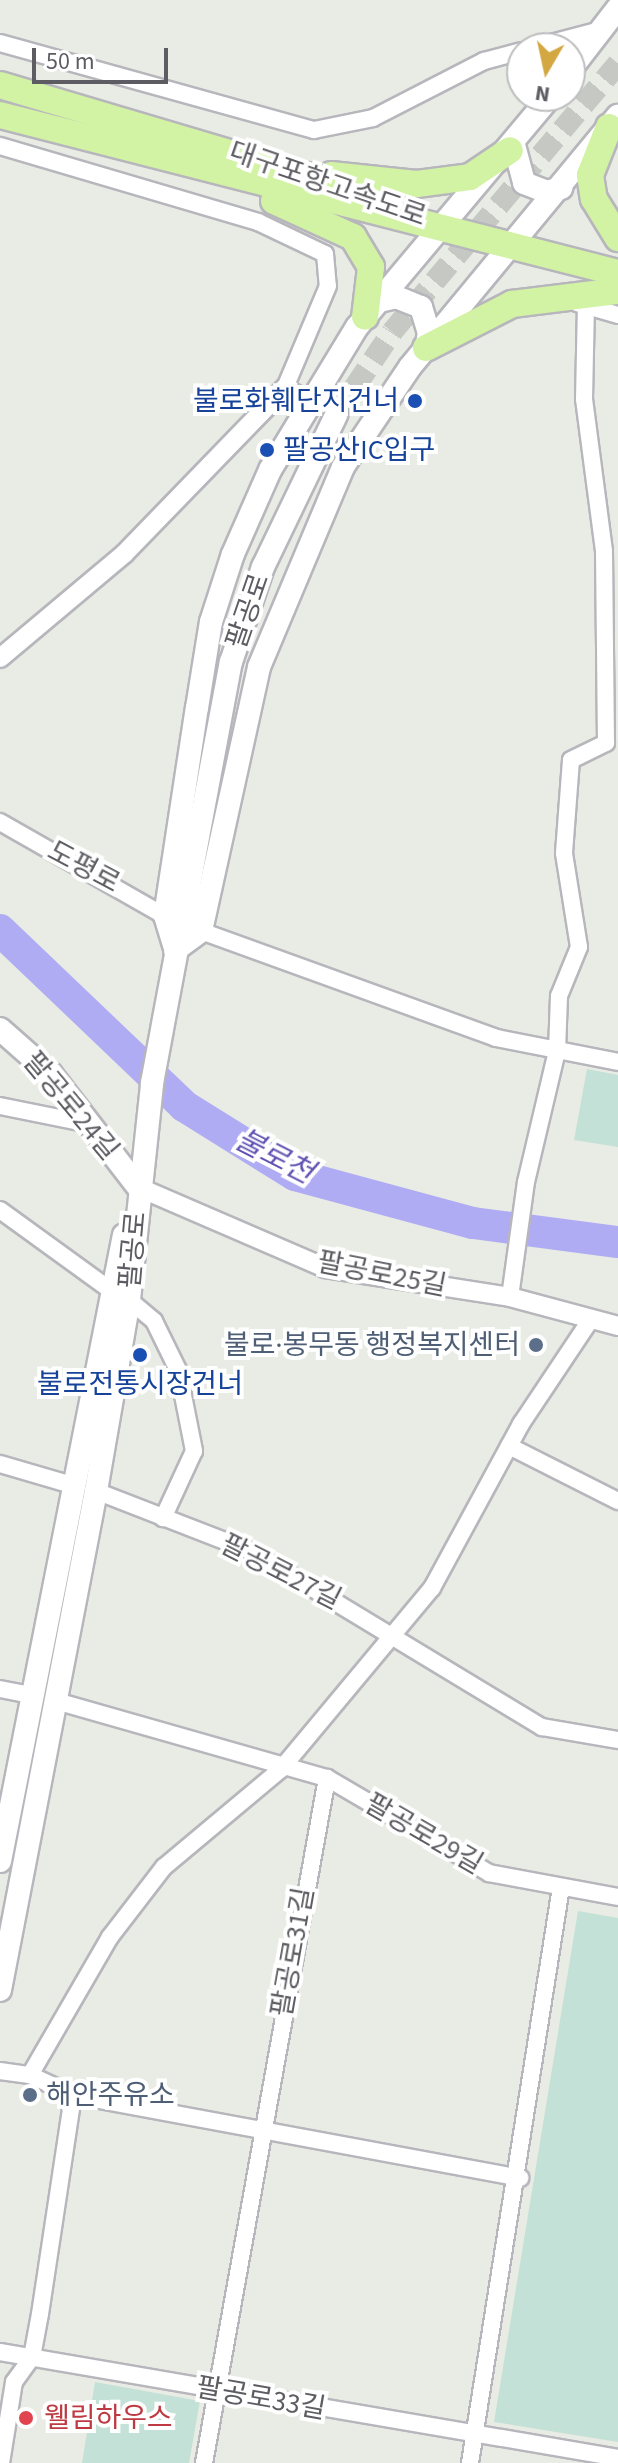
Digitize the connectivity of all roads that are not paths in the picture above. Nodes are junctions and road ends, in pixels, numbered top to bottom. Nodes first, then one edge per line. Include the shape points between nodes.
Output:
1 (618, 8) edge
2 (601, 30) junction
3 (586, 34) edge
4 (0, 43) edge
5 (586, 49) edge
6 (506, 55) edge
7 (0, 85) edge
8 (539, 112) edge
9 (0, 115) edge
10 (613, 121) edge
11 (0, 126) edge
12 (96, 141) junction
13 (0, 146) edge
14 (512, 147) junction
15 (301, 170) junction
16 (226, 173) junction
17 (561, 188) junction
18 (445, 224) junction
19 (618, 238) edge
20 (515, 245) junction
21 (618, 273) edge
22 (618, 291) edge
23 (549, 295) junction
24 (586, 306) junction
25 (372, 309) junction
26 (618, 315) edge
27 (426, 348) junction
28 (285, 388) junction
29 (308, 402) junction
30 (336, 415) tunnel mouth
31 (0, 658) edge
32 (0, 822) edge
33 (165, 916) junction
34 (201, 931) junction
35 (175, 950) junction
36 (0, 1029) edge
37 (557, 1051) junction
38 (618, 1062) edge
39 (0, 1106) edge
40 (89, 1124) junction
41 (138, 1187) junction
42 (0, 1210) edge
43 (109, 1289) junction
44 (510, 1297) junction
45 (129, 1300) junction
46 (589, 1322) junction
47 (618, 1326) edge
48 (509, 1446) junction
49 (0, 1464) edge
50 (72, 1485) junction
51 (96, 1491) junction
52 (618, 1501) edge
53 (163, 1518) junction
54 (395, 1633) junction
55 (0, 1689) edge
56 (31, 1695) junction
57 (56, 1701) junction
58 (618, 1740) edge
59 (281, 1769) junction
60 (327, 1778) junction
61 (0, 1861) edge
62 (561, 1887) junction
63 (618, 1897) edge
64 (0, 1990) edge
65 (0, 2071) edge
66 (30, 2075) junction
67 (73, 2095) junction
68 (263, 2127) junction
69 (520, 2178) junction
70 (0, 2352) edge
71 (32, 2357) junction
72 (215, 2391) junction
73 (475, 2434) junction
74 (618, 2458) edge
75 (1, 2463) edge
76 (204, 2463) edge
77 (470, 2463) edge

1 - 2 main road
2 - 3 street
2 - 5 main road
4 - 6 street via 314,130 373,118 484,61
7 - 15 highway, 대구포항고속도로
8 - 14 main road
9 - 12 highway, 대구포항고속도로
10 - 17 main road
10 - 19 highway via 590,175 594,199
11 - 12 highway via 53,142
12 - 16 highway, 대구포항고속도로
13 - 28 street via 231,213 325,254 328,286
14 - 15 highway via 470,177 417,184
14 - 17 main road via 524,183 547,192
14 - 18 main road
15 - 18 highway, 대구포항고속도로
16 - 18 highway, 대구포항고속도로
16 - 25 highway via 261,197 353,237 371,267
17 - 20 main road
18 - 20 highway
18 - 25 main road
20 - 21 highway
20 - 27 main road
22 - 23 highway
23 - 24 street
23 - 27 highway via 512,304
24 - 26 street
24 - 37 street via 584,399 604,551 606,743 571,760 564,853 579,947 559,996
25 - 27 main road via 396,297 421,307
25 - 29 main road
27 - 34 main road via 343,467 278,610 259,667
28 - 29 street
28 - 31 street via 124,554
29 - 33 main road via 233,554 211,622
30 - 35 main road, 팔공로 via 243,616
32 - 33 street, 도평로
33 - 35 main road
34 - 35 main road
34 - 37 street via 496,1038
35 - 41 main road, 팔공로
36 - 40 main road, 팔공로24길 via 51,1074
37 - 38 street
37 - 44 street via 526,1182
39 - 40 street
40 - 41 main road, 팔공로24길
41 - 43 main road, 팔공로
41 - 44 street, 팔공로25길 via 325,1268
41 - 45 main road, 팔공로
42 - 43 street
43 - 50 main road, 팔공로
44 - 46 street, 팔공로25길
45 - 51 main road, 팔공로
45 - 53 street via 154,1321 178,1370 194,1451
46 - 47 street, 팔공로25길
46 - 48 street
48 - 52 street
48 - 54 street via 432,1588
49 - 50 street
50 - 56 main road, 팔공로
51 - 53 street, 팔공로27길
51 - 57 main road, 팔공로
53 - 54 street, 팔공로27길 via 251,1551
54 - 58 street, 팔공로27길 via 542,1727
54 - 59 street
55 - 56 street
56 - 61 main road, 팔공로
57 - 59 street, 팔공로29길
57 - 64 main road, 팔공로
59 - 60 street, 팔공로29길
59 - 66 street via 164,1867 110,1937
60 - 62 street, 팔공로29길 via 489,1873
60 - 68 street, 팔공로31길
62 - 63 street, 팔공로29길
62 - 69 street
65 - 66 street
66 - 67 street
67 - 68 street
67 - 71 street
68 - 69 street
68 - 72 street, 팔공로31길
69 - 73 street
70 - 71 street, 팔공로33길
71 - 72 street, 팔공로33길
71 - 75 street via 14,2382
72 - 73 street, 팔공로33길
72 - 76 street, 팔공로31길
73 - 74 street, 팔공로33길
73 - 77 street

